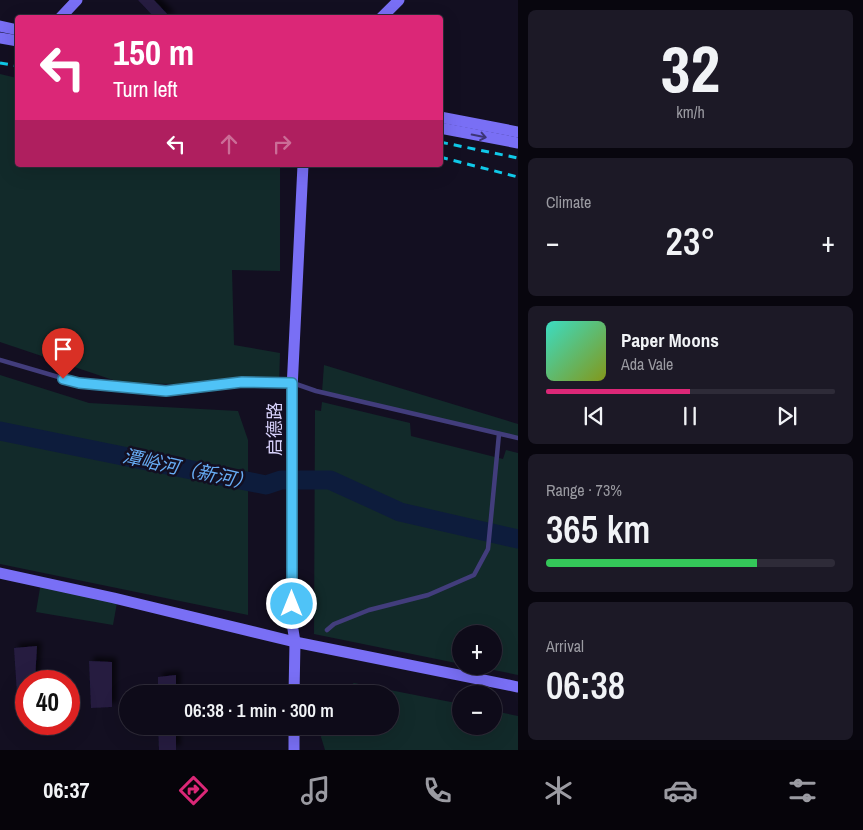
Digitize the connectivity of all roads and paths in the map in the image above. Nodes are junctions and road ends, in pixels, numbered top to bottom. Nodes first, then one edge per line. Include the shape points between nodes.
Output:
1 (78, 0) edge
2 (399, 0) edge
3 (63, 15) edge
4 (384, 15) edge
5 (0, 26) edge
6 (15, 29) edge
7 (0, 38) edge
8 (15, 40) edge
9 (443, 118) edge
10 (443, 129) edge
11 (518, 132) edge
12 (518, 144) edge
13 (303, 167) edge
14 (0, 360) edge
15 (292, 386) junction
16 (499, 434) junction
17 (518, 438) edge
18 (0, 573) edge
19 (327, 630) dead end
20 (295, 642) junction
21 (294, 685) edge
22 (518, 687) edge
23 (294, 735) edge
24 (294, 750) edge

1 - 3 street
2 - 4 street
5 - 6 street
7 - 8 street
9 - 11 street
10 -> 12 street
13 - 15 street, 启德路
14 - 15 lane via 79,383 166,391 242,382
15 - 16 lane
15 - 20 street, 启德路 via 292,623
16 - 17 lane
16 - 19 lane via 488,549 474,575 428,595 368,610
18 - 20 street
20 - 21 street, 启德路
20 - 22 street
23 - 24 street

